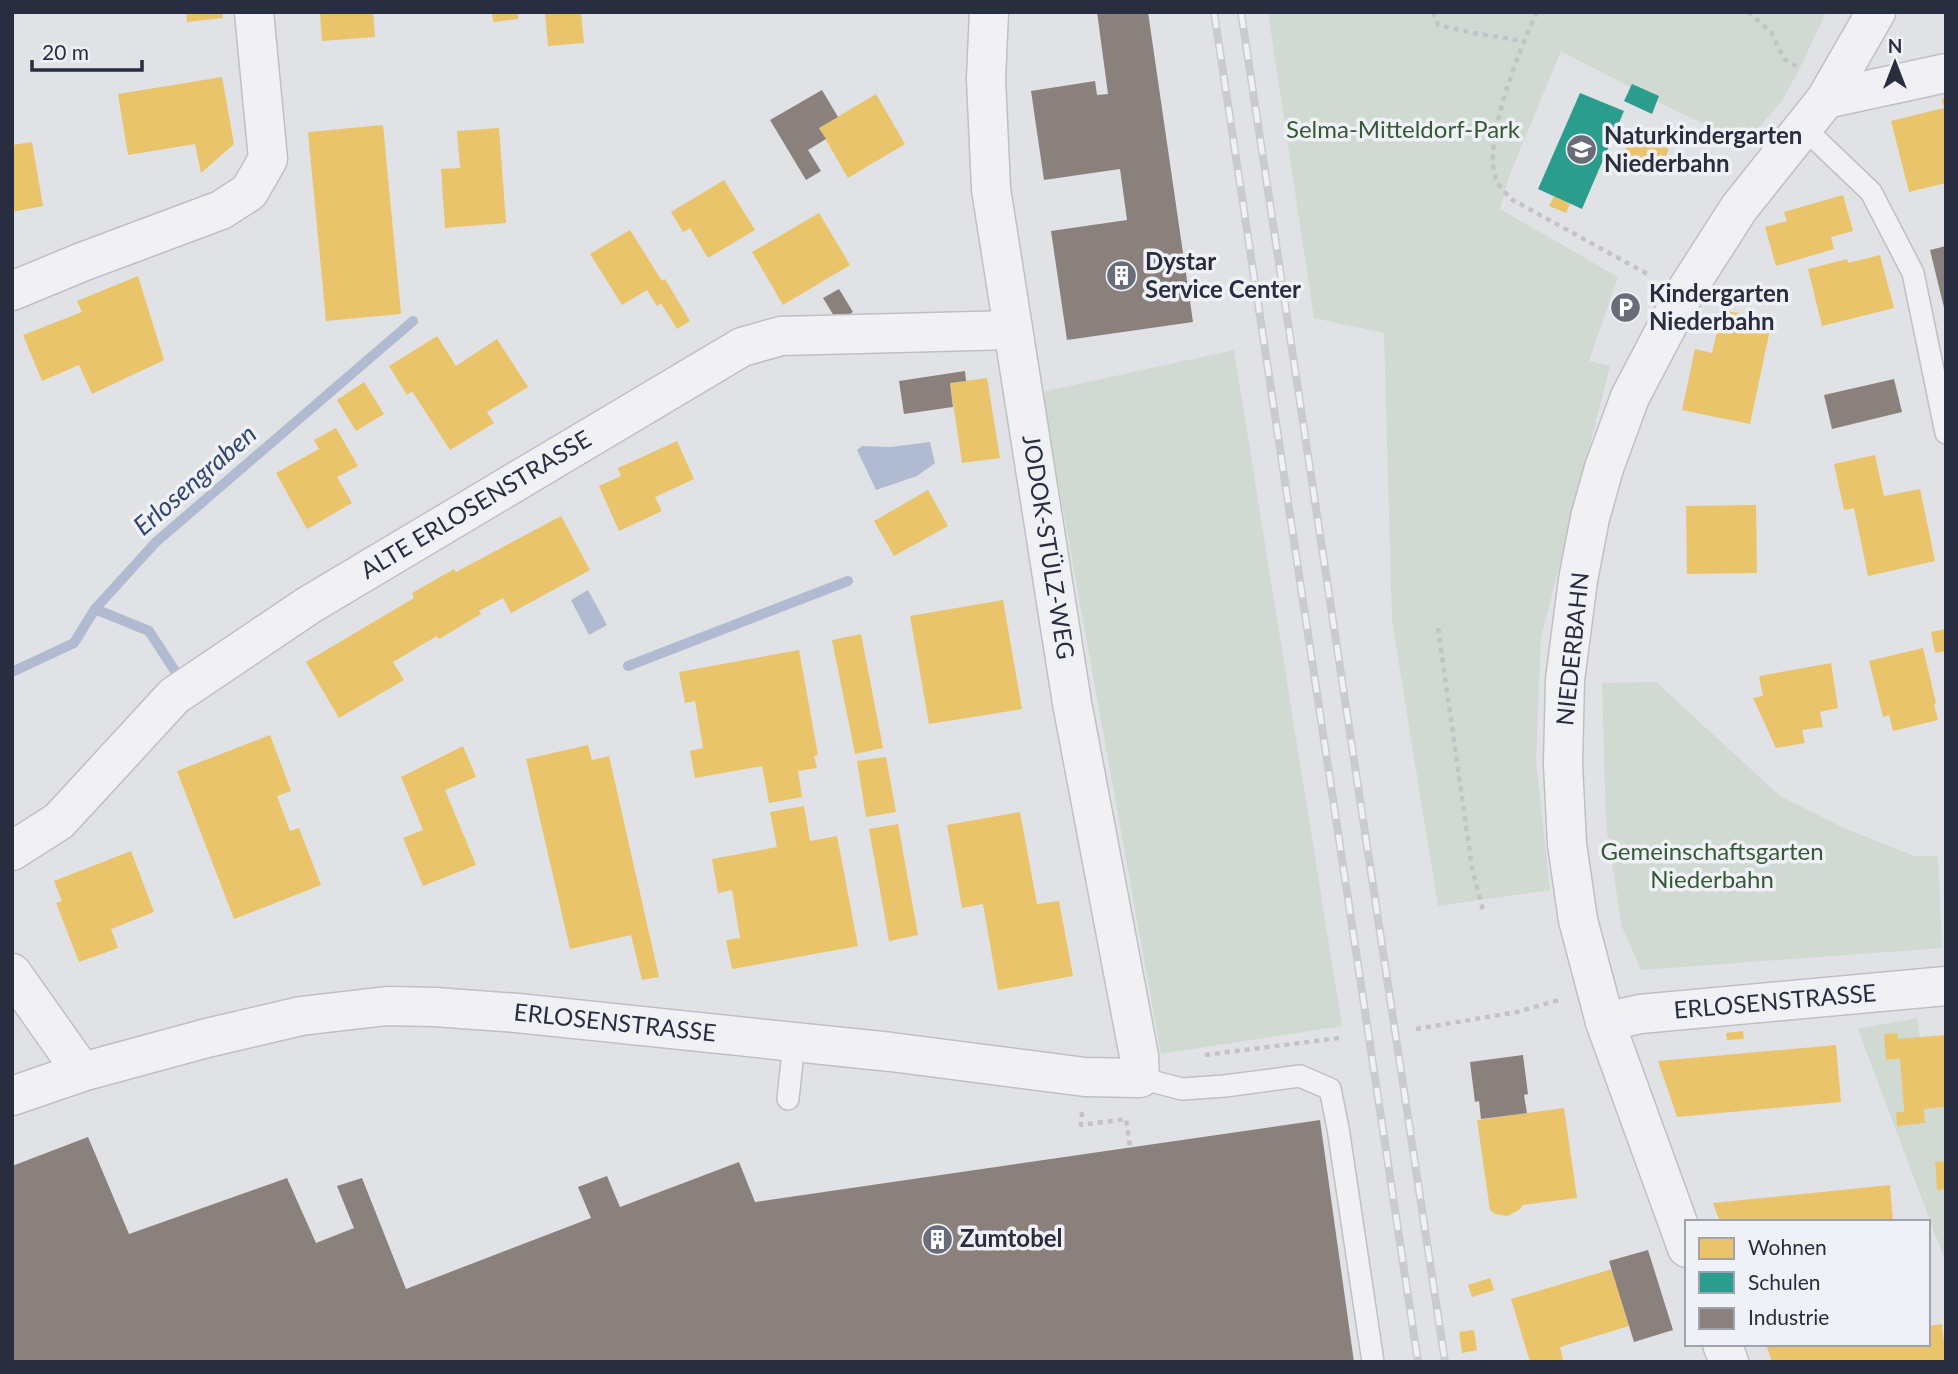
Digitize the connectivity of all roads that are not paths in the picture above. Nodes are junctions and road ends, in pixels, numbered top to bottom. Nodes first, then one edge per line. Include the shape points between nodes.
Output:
1 (254, 12) edge
2 (989, 12) edge
3 (1876, 12) edge
4 (1946, 73) edge
5 (1814, 113) junction
6 (12, 291) edge
7 (1013, 330) junction
8 (1943, 409) edge
9 (1946, 433) edge
10 (12, 850) edge
11 (12, 974) edge
12 (1946, 986) edge
13 (1605, 1022) junction
14 (793, 1042) junction
15 (82, 1072) junction
16 (1140, 1078) junction
17 (12, 1096) edge
18 (788, 1099) dead end
19 (1685, 1242) edge
20 (1373, 1362) edge

1 - 6 street via 268,159 249,192 220,210
2 - 7 street, JODOK-STÜLZ-WEG via 986,79 991,189
3 - 5 street, NIEDERBAHN
4 - 5 street
5 - 8 lane via 1871,192 1913,273
5 - 13 street, NIEDERBAHN via 1739,208 1684,294 1630,397 1590,518 1565,680 1563,764 1567,844 1578,920
7 - 10 street, ALTE ERLOSENSTRASSE via 781,336 742,347 309,605 174,696 59,821
7 - 16 street, JODOK-STÜLZ-WEG via 1072,703
8 - 9 lane
11 - 15 street
12 - 13 street, ERLOSENSTRASSE via 1640,1014
13 - 19 street, NIEDERBAHN
14 - 15 street, ERLOSENSTRASSE via 517,1013 387,1006 301,1016
14 - 16 street, ERLOSENSTRASSE via 1085,1077
14 - 18 lane
15 - 17 street, ERLOSENSTRASSE
16 - 20 lane, ERLOSENSTRASSE via 1182,1089 1300,1076 1330,1089

